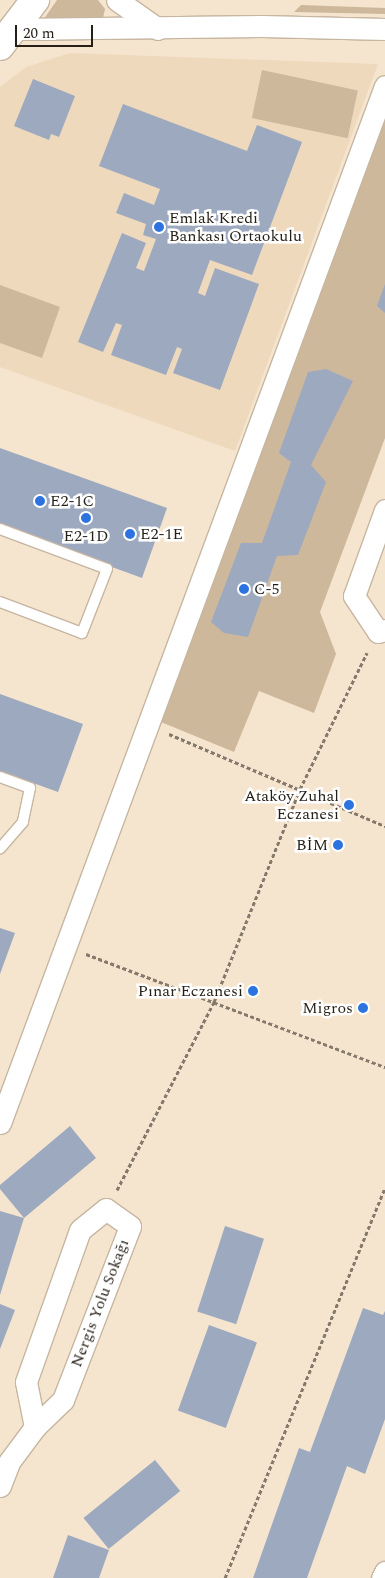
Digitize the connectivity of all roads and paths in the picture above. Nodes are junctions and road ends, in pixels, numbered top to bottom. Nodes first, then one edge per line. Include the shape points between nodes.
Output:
1 (35, 0) edge
2 (117, 0) edge
3 (158, 29) junction
4 (385, 29) edge
5 (4, 35) edge
6 (385, 86) edge
7 (385, 510) edge
8 (0, 529) edge
9 (0, 602) edge
10 (381, 631) edge
11 (148, 724) junction
12 (0, 777) edge
13 (300, 790) junction
14 (385, 826) edge
15 (0, 848) edge
16 (66, 947) junction
17 (214, 1002) junction
18 (385, 1067) edge
19 (0, 1123) edge
20 (385, 1188) edge
21 (106, 1209) junction
22 (35, 1427) junction
23 (0, 1486) edge
24 (385, 1572) edge
25 (224, 1578) edge
26 (382, 1578) edge

1 - 5 street
2 - 3 street
3 - 4 street via 262,26
3 - 5 street
6 - 11 street
7 - 10 street via 354,596
8 - 9 lane via 107,569 82,633
10 - 13 path
11 - 13 path
11 - 16 street
12 - 15 lane via 30,788 23,822
13 - 14 path
13 - 17 path
16 - 17 path
16 - 19 street
17 - 18 path
17 - 21 path
20 - 25 path
21 - 22 street via 80,1230 26,1382
21 - 22 street, Nergis Yolu Sokağı via 130,1226 63,1400
22 - 23 street via 9,1462
24 - 26 street

